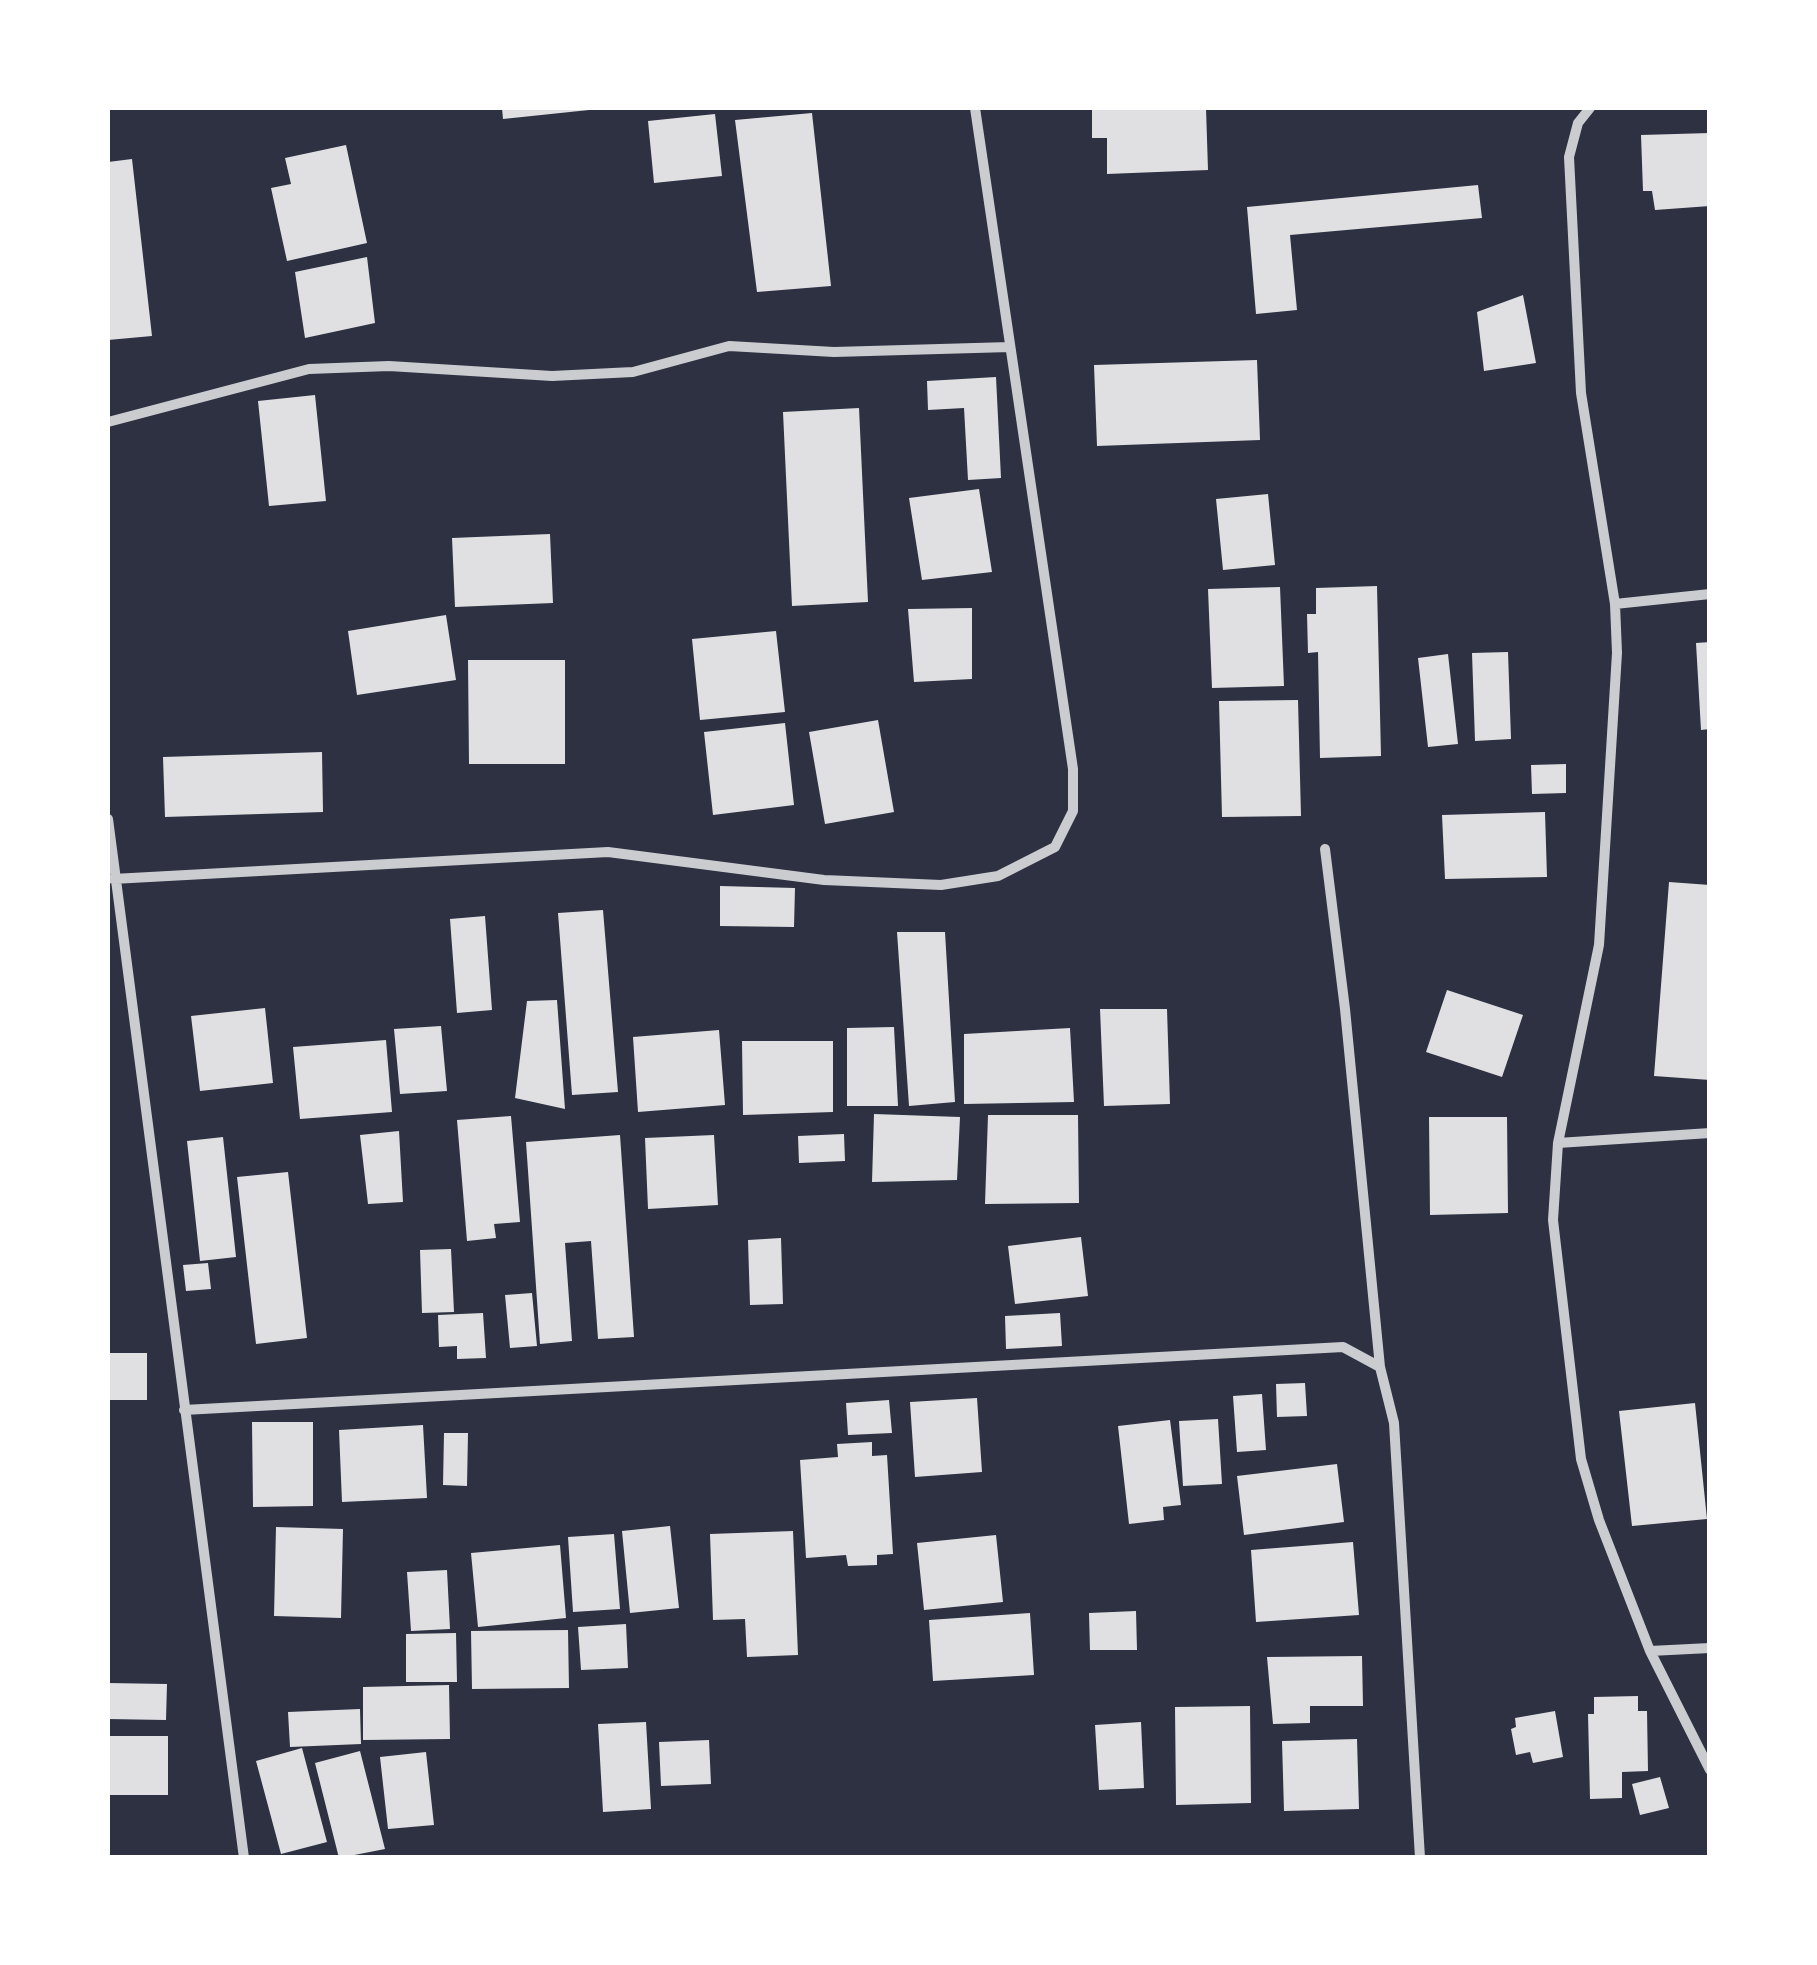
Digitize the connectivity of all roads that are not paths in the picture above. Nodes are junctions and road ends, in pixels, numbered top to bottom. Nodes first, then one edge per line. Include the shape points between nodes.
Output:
1 (975, 108) edge
2 (1590, 108) edge
3 (1010, 347) junction
4 (108, 422) edge
5 (1710, 594) edge
6 (1615, 604) junction
7 (108, 819) edge
8 (1325, 849) dead end
9 (113, 879) junction
10 (1710, 1133) edge
11 (1558, 1144) junction
12 (1380, 1367) junction
13 (184, 1410) junction
14 (1710, 1648) edge
15 (1650, 1651) junction
16 (1710, 1770) edge
17 (244, 1858) edge
18 (1420, 1858) edge

1 - 3 street
2 - 6 street via 1578,123 1569,157 1581,393
3 - 4 street via 834,352 729,346 632,372 552,376 389,366 309,369
3 - 9 street via 1073,769 1073,811 1055,848 998,876 941,885 824,880 608,852
5 - 6 street
6 - 11 street via 1600,945
7 - 9 street
8 - 12 street
9 - 13 street
10 - 11 street
11 - 15 street via 1553,1220 1581,1459
12 - 13 street via 1343,1347
12 - 18 street via 1394,1423
13 - 17 street
14 - 15 street
15 - 16 street

